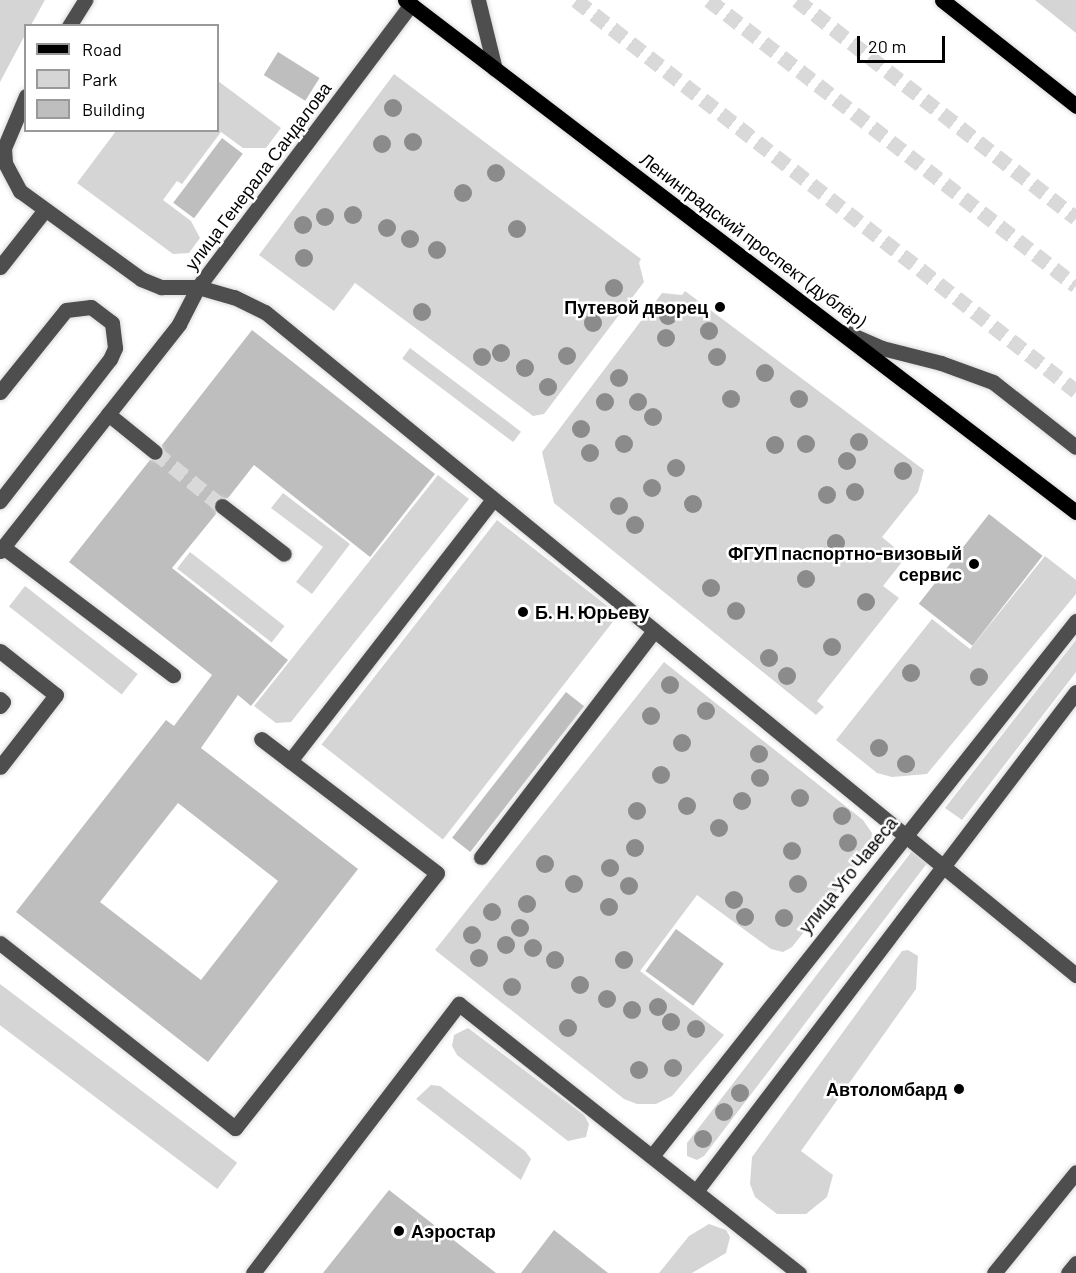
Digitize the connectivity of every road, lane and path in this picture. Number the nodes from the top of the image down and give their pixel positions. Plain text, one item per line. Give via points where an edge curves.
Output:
1 (85, 0) edge
2 (478, 0) edge
3 (942, 0) edge
4 (408, 1) edge
5 (70, 24) edge
6 (495, 69) junction
7 (24, 101) edge
8 (1076, 106) edge
9 (44, 211) junction
10 (0, 267) edge
11 (198, 287) junction
12 (834, 327) junction
13 (0, 392) edge
14 (108, 414) junction
15 (1076, 447) edge
16 (155, 452) tunnel mouth
17 (493, 499) junction
18 (0, 501) edge
19 (222, 506) tunnel mouth
20 (1076, 512) edge
21 (2, 549) edge
22 (284, 554) dead end
23 (1076, 621) edge
24 (654, 631) junction
25 (0, 651) edge
26 (173, 675) dead end
27 (1076, 692) edge
28 (0, 699) edge
29 (0, 706) edge
30 (261, 739) dead end
31 (290, 761) junction
32 (0, 767) edge
33 (906, 836) junction
34 (481, 857) dead end
35 (943, 866) junction
36 (0, 943) edge
37 (1076, 975) edge
38 (652, 1156) junction
39 (1076, 1172) edge
40 (697, 1190) junction
41 (1076, 1263) edge
42 (253, 1273) edge
43 (799, 1273) edge
44 (994, 1273) edge
45 (1068, 1273) edge

1 - 5 street
2 - 6 street
3 - 8 main road
4 - 6 main road, Ленинградский проспект (дублёр)
4 - 11 street, улица Генерала Сандалова
6 - 12 main road, Ленинградский проспект (дублёр)
7 - 9 street, улица Генерала Сандалова via 4,148 5,163 20,191
9 - 10 street
9 - 11 street, улица Генерала Сандалова via 141,279 161,287
11 - 14 street via 179,324
11 - 17 street via 234,297 265,312
12 - 15 street via 882,348 993,382
12 - 20 main road, Ленинградский проспект (дублёр)
13 - 18 street via 66,310 91,307 112,323 116,348 110,359
14 - 16 street
14 - 21 street
17 - 24 street
17 - 31 street
19 - 22 street
21 - 26 street
23 - 33 street, улица Уго Чавеса
24 - 33 street
24 - 34 street
25 - 32 street via 57,695
27 - 35 street
28 - 29 street
30 - 31 street
31 - 36 street via 436,873 235,1128
33 - 35 street
33 - 38 street, улица Уго Чавеса
35 - 37 street
35 - 40 street
38 - 40 street
38 - 42 street via 459,1004
39 - 44 street
40 - 43 street
41 - 45 street

